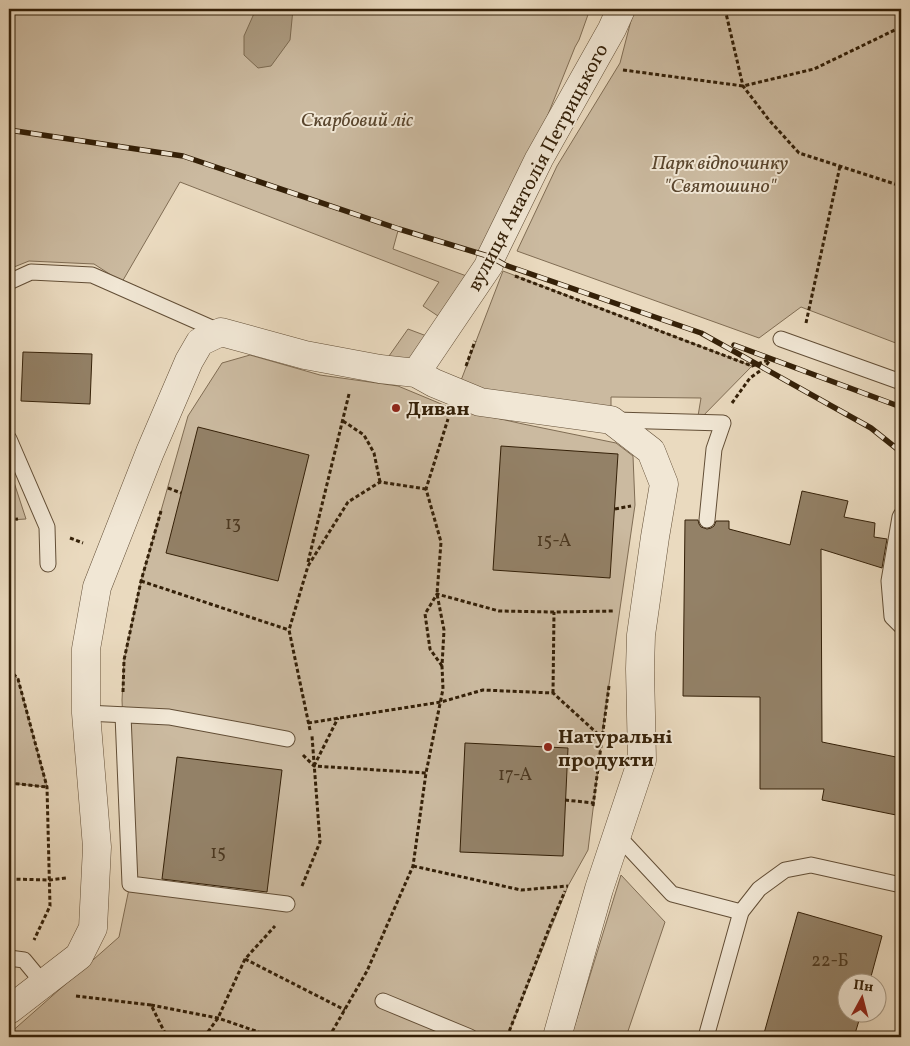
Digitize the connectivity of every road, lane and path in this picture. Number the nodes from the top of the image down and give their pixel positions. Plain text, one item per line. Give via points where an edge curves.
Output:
1 (621, 9) edge
2 (725, 9) edge
3 (901, 27) edge
4 (620, 70) dead end
5 (743, 86) junction
6 (840, 166) junction
7 (901, 186) edge
8 (489, 265) junction
9 (9, 282) edge
10 (221, 332) junction
11 (781, 339) joint
12 (801, 346) junction
13 (771, 359) junction
14 (416, 373) junction
15 (901, 382) edge
16 (351, 388) dead end
17 (456, 392) junction
18 (611, 420) junction
19 (343, 421) junction
20 (723, 423) junction
21 (9, 438) edge
22 (170, 479) dead end
23 (380, 482) dead end
24 (181, 492) dead end
25 (635, 505) dead end
26 (162, 507) dead end
27 (615, 509) dead end
28 (901, 514) edge
29 (708, 520) dead end
30 (48, 564) dead end
31 (308, 566) dead end
32 (141, 581) junction
33 (437, 594) junction
34 (620, 611) dead end
35 (554, 612) junction
36 (901, 626) edge
37 (289, 630) dead end
38 (442, 666) junction
39 (9, 669) edge
40 (609, 684) dead end
41 (553, 693) junction
42 (441, 702) junction
43 (86, 713) junction
44 (123, 715) junction
45 (338, 718) junction
46 (308, 722) dead end
47 (599, 735) dead end
48 (287, 739) dead end
49 (426, 773) junction
50 (9, 783) edge
51 (47, 787) junction
52 (565, 800) dead end
53 (594, 803) junction
54 (593, 813) dead end
55 (617, 835) junction
56 (413, 866) junction
57 (96, 876) junction
58 (10, 879) edge
59 (572, 879) dead end
60 (50, 880) junction
61 (901, 885) edge
62 (568, 886) junction
63 (287, 904) dead end
64 (741, 912) junction
65 (16, 959) edge
66 (245, 959) dead end
67 (43, 983) junction
68 (75, 995) dead end
69 (383, 1001) dead end
70 (151, 1005) junction
71 (9, 1010) edge
72 (345, 1010) junction
73 (166, 1037) edge
74 (273, 1037) edge
75 (329, 1037) edge
76 (470, 1037) edge
77 (506, 1037) edge
78 (557, 1037) edge
79 (706, 1037) edge

1 - 8 street, вулиця Анатолія Петрицького via 539,158
2 - 5 path
3 - 5 path via 814,69
4 - 5 path
5 - 6 path via 799,153
6 - 7 path
6 - 12 path
8 - 13 path via 752,366
8 - 14 street, вулиця Анатолія Петрицького
9 - 10 lane via 31,272 92,275
10 - 14 street via 305,355
10 - 43 street via 200,342 189,361 97,587 86,648
11 - 12 lane
11 - 13 path
12 - 15 lane
13 - 20 path via 750,378 730,406
14 - 17 street
16 - 19 path
17 - 18 street via 480,402
17 - 33 path via 426,489 441,542
18 - 20 lane
18 - 55 street via 651,451 664,484 641,635 642,760
19 - 23 path via 364,434 374,453
19 - 31 path
20 - 29 lane via 714,449
21 - 30 lane via 47,527
22 - 24 path via 168,488
25 - 27 path
26 - 32 path
28 - 36 lane via 889,581 892,617
32 - 37 path
32 - 44 path via 124,660
33 - 35 path via 499,610
33 - 38 path via 444,630
33 - 38 path via 425,614 430,649
34 - 35 path
35 - 41 path
38 - 42 path
39 - 51 path via 18,679
40 - 53 path
41 - 42 path via 483,690
41 - 47 path
42 - 45 path
42 - 49 path
43 - 44 lane
43 - 57 street via 97,847
44 - 48 lane via 169,717
44 - 63 lane via 130,884
45 - 46 path
45 - 49 path via 314,766
49 - 56 path
50 - 51 path
51 - 60 path
52 - 53 path
53 - 54 path
55 - 64 lane via 672,894
55 - 78 street
56 - 62 path via 521,890
56 - 72 path via 367,971
57 - 60 path
57 - 67 street via 93,928 79,956
58 - 60 path
59 - 62 path
60 - 65 path via 50,906
61 - 64 lane via 811,865 785,870 759,889
62 - 77 path
64 - 79 lane
65 - 67 lane
66 - 72 path
67 - 71 street
68 - 70 path
69 - 76 lane
70 - 73 path
70 - 74 path via 218,1018
72 - 75 path

